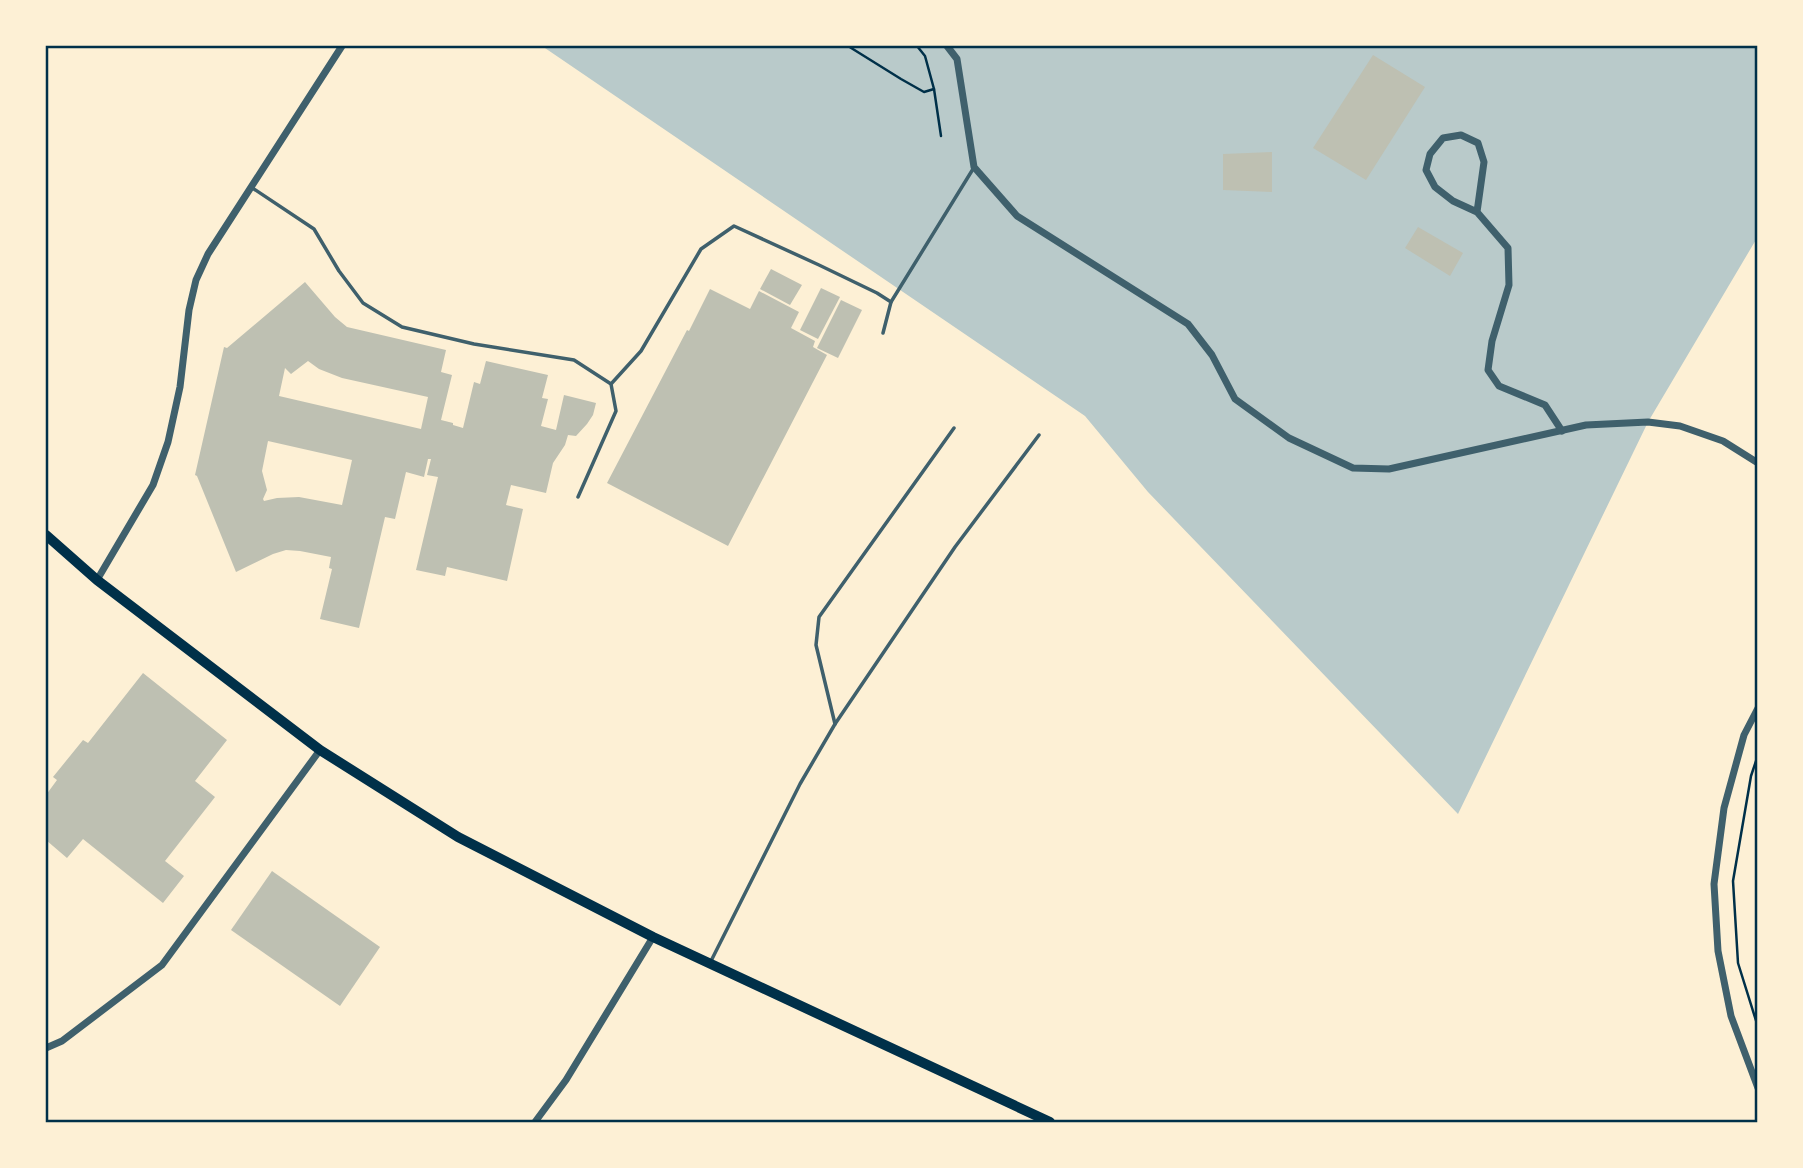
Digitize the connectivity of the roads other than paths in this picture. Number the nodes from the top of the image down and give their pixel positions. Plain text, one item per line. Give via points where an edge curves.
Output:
1 (342, 46) edge
2 (947, 46) edge
3 (974, 167) junction
4 (250, 187) junction
5 (1477, 212) junction
6 (891, 302) junction
7 (883, 333) dead end
8 (611, 384) junction
9 (954, 428) dead end
10 (1562, 431) junction
11 (1039, 435) dead end
12 (1758, 463) edge
13 (578, 497) dead end
14 (46, 535) edge
15 (97, 580) junction
16 (1758, 708) edge
17 (835, 724) junction
18 (320, 750) junction
19 (653, 937) junction
20 (710, 963) junction
21 (46, 1048) edge
22 (1758, 1087) edge
23 (535, 1122) edge
24 (1050, 1122) edge

1 - 4 street
2 - 3 street via 957,60
3 - 6 lane
3 - 10 street via 1017,216 1188,324 1212,355 1235,400 1290,438 1353,468 1389,469
4 - 8 lane via 314,229 363,303 402,327 574,360
4 - 15 street via 196,281 180,387 153,485
5 - 5 street via 1484,162 1478,143 1461,135 1443,138 1430,154 1426,170 1435,187
5 - 10 street via 1508,247 1509,285 1488,370 1499,386 1545,405
6 - 7 lane
6 - 8 lane via 734,226 701,249 641,351
8 - 13 lane via 616,411
9 - 17 lane via 819,617 816,645
10 - 12 street via 1648,422 1680,426 1723,441
11 - 17 lane via 955,547
14 - 15 main road
15 - 18 main road
16 - 22 street via 1744,735 1724,808 1714,884 1718,951 1731,1016
17 - 20 lane
18 - 19 main road via 458,837
18 - 21 street via 162,965
19 - 20 main road
19 - 23 street via 566,1080
20 - 24 main road

